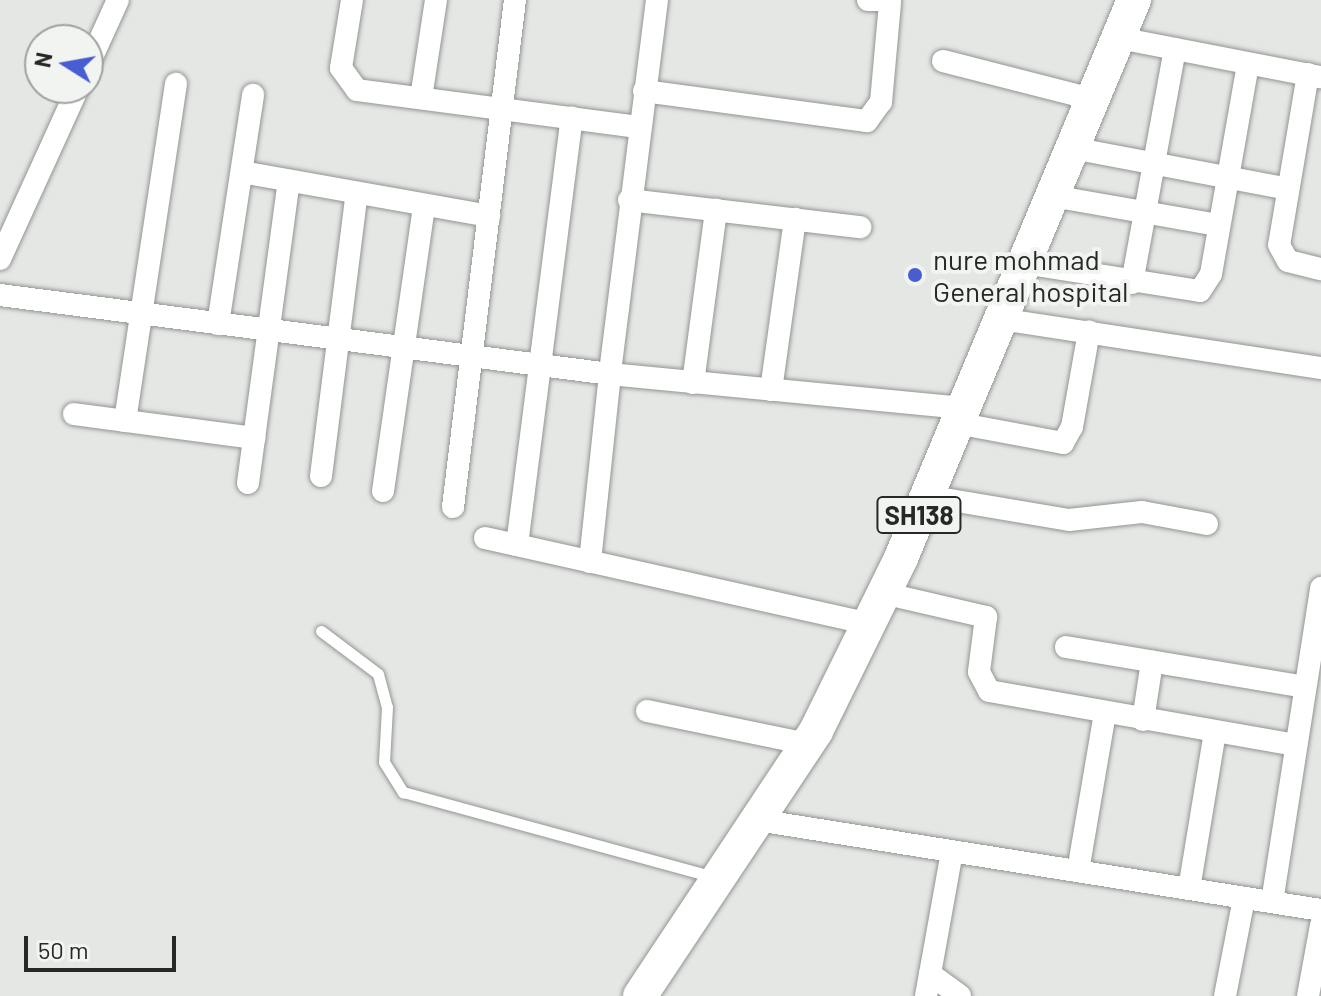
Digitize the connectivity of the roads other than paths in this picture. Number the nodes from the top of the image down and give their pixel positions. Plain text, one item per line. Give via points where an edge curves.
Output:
1 (118, 0) edge
2 (352, 0) edge
3 (436, 0) edge
4 (515, 0) edge
5 (657, 0) edge
6 (1134, 0) edge
7 (882, 1) edge
8 (104, 31) edge
9 (1119, 38) junction
10 (1175, 49) junction
11 (943, 61) dead end
12 (1248, 65) junction
13 (1315, 76) edge
14 (176, 84) dead end
15 (644, 91) junction
16 (253, 95) dead end
17 (421, 98) junction
18 (1092, 99) junction
19 (71, 104) edge
20 (502, 109) junction
21 (572, 118) junction
22 (639, 127) junction
23 (1072, 148) junction
24 (1154, 163) junction
25 (242, 172) junction
26 (1226, 177) junction
27 (289, 181) junction
28 (1288, 189) junction
29 (357, 193) junction
30 (1052, 196) junction
31 (629, 200) junction
32 (424, 205) junction
33 (716, 210) junction
34 (1145, 212) junction
35 (489, 216) junction
36 (795, 219) junction
37 (1218, 225) junction
38 (860, 227) dead end
39 (0, 259) edge
40 (1023, 263) junction
41 (1321, 269) edge
42 (1132, 283) junction
43 (0, 295) edge
44 (141, 314) junction
45 (1000, 319) junction
46 (218, 324) junction
47 (269, 330) junction
48 (1089, 332) junction
49 (339, 339) junction
50 (404, 346) junction
51 (472, 355) junction
52 (540, 365) junction
53 (1321, 368) edge
54 (610, 374) junction
55 (693, 383) junction
56 (771, 390) junction
57 (74, 414) dead end
58 (959, 415) junction
59 (125, 421) junction
60 (254, 438) junction
61 (321, 476) dead end
62 (248, 483) dead end
63 (383, 491) dead end
64 (927, 496) junction
65 (453, 507) dead end
66 (1207, 524) dead end
67 (485, 538) dead end
68 (517, 545) junction
69 (590, 562) junction
70 (1321, 588) edge
71 (883, 593) junction
72 (866, 623) junction
73 (321, 631) dead end
74 (1066, 647) dead end
75 (1316, 658) edge
76 (1152, 662) junction
77 (1305, 687) junction
78 (647, 711) dead end
79 (1105, 713) junction
80 (1143, 720) junction
81 (1215, 732) junction
82 (808, 744) junction
83 (1296, 745) junction
84 (757, 820) junction
85 (952, 851) junction
86 (1078, 871) junction
87 (718, 878) junction
88 (1189, 889) junction
89 (1244, 898) junction
90 (1272, 902) junction
91 (1321, 910) edge
92 (1321, 925) edge
93 (928, 985) edge
94 (640, 996) edge
95 (960, 996) edge
96 (1225, 996) edge
97 (1308, 996) edge

1 - 8 street
2 - 17 street via 343,79 357,90
3 - 17 street
4 - 20 street
5 - 15 street
6 - 9 main road, SH138
7 - 15 street via 881,102 867,121
9 - 10 street
9 - 18 main road, SH138
10 - 12 street
10 - 24 street
11 - 18 street
12 - 13 street
12 - 26 street
13 - 28 street
14 - 44 street
15 - 22 street
16 - 25 street
17 - 20 street
18 - 23 main road, SH138
19 - 39 street
20 - 21 street
20 - 35 street
21 - 22 street
21 - 52 street
22 - 31 street
23 - 24 street
23 - 30 main road, SH138
24 - 26 street
24 - 34 street
25 - 27 street
25 - 46 street
26 - 28 street
26 - 37 street
27 - 29 street
27 - 47 street
28 - 41 street via 1280,253 1288,261
29 - 32 street
29 - 49 street
30 - 34 street
30 - 40 main road, SH138
31 - 33 street
31 - 54 street
32 - 35 street
32 - 50 street
33 - 36 street
33 - 55 street
34 - 37 street
34 - 42 street
35 - 51 street
36 - 38 street
36 - 56 street
37 - 42 street via 1211,274 1200,291
40 - 42 street
40 - 45 main road, SH138
43 - 44 street
44 - 46 street
44 - 59 street
45 - 48 street
45 - 58 main road, SH138
46 - 47 street
47 - 49 street
47 - 60 street
48 - 53 street
48 - 58 street via 1072,427 1063,443
49 - 50 street
49 - 61 street
50 - 51 street
50 - 63 street
51 - 52 street
51 - 65 street
52 - 54 street
52 - 68 street
54 - 55 street
54 - 69 street
55 - 56 street
56 - 58 street
57 - 59 street
58 - 64 main road, SH138
59 - 60 street
60 - 62 street
64 - 66 street via 1069,520 1142,512
64 - 71 main road, SH138
67 - 68 street
68 - 69 street
69 - 72 street
70 - 75 street
71 - 72 main road, SH138
71 - 79 street via 986,617 979,672 989,691
72 - 82 main road, SH138
73 - 87 lane via 378,674 387,707 384,762 403,792
74 - 76 street
75 - 77 street
76 - 77 street
76 - 80 street
77 - 83 street
78 - 82 street
79 - 80 street
79 - 86 street
80 - 81 street
81 - 83 street
81 - 88 street
82 - 84 main road, SH138
83 - 90 street
84 - 85 street
84 - 87 main road, SH138
85 - 86 street
85 - 93 street
86 - 88 street
87 - 94 main road, SH138
88 - 89 street
89 - 90 street
89 - 96 street
90 - 91 street
92 - 97 street
93 - 95 street

